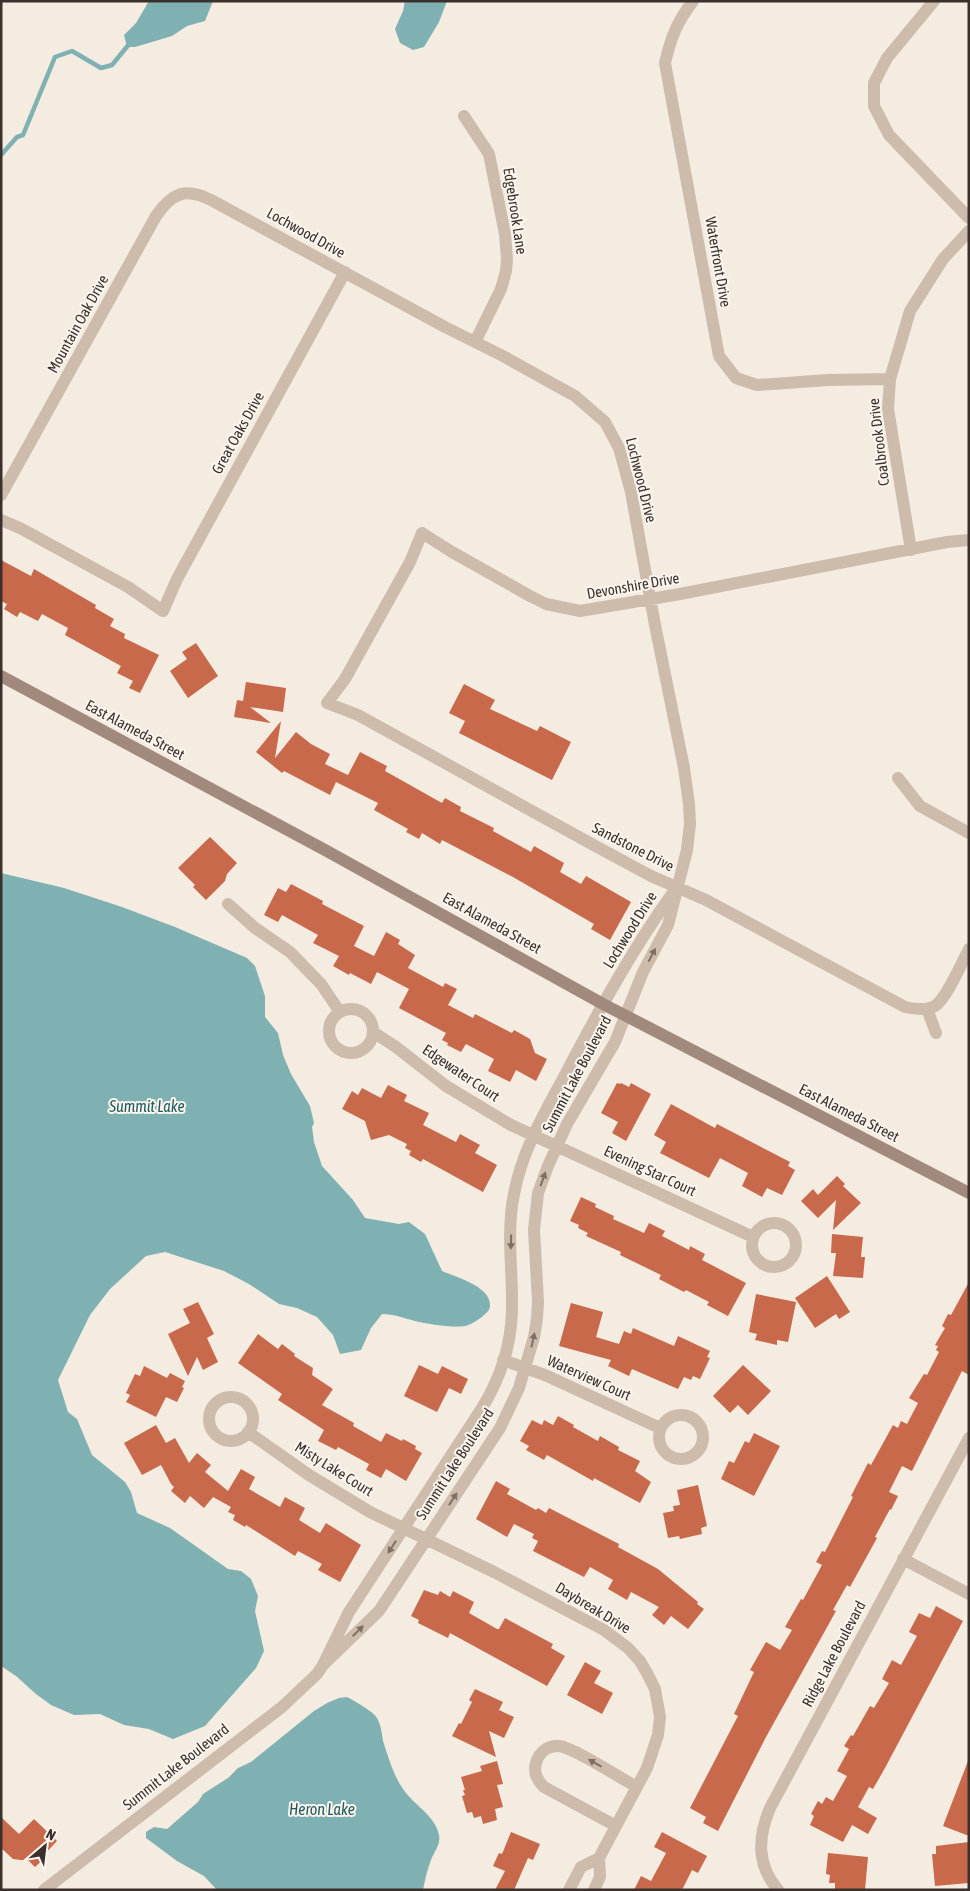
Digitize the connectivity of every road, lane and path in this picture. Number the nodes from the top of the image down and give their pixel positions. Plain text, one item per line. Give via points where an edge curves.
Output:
1 (693, 1) edge
2 (934, 1) edge
3 (464, 116) dead end
4 (200, 194) joint
5 (969, 218) edge
6 (969, 231) edge
7 (345, 272) junction
8 (475, 342) junction
9 (890, 379) junction
10 (1, 495) edge
11 (1, 520) edge
12 (969, 540) edge
13 (911, 550) junction
14 (650, 600) junction
15 (1, 676) edge
16 (327, 703) joint
17 (898, 778) dead end
18 (969, 833) edge
19 (676, 888) junction
20 (228, 904) dead end
21 (969, 948) edge
22 (613, 990) joint
23 (632, 1000) joint
24 (603, 1004) junction
25 (927, 1009) junction
26 (340, 1012) junction
27 (626, 1016) junction
28 (373, 1032) junction
29 (936, 1034) dead end
30 (533, 1136) junction
31 (556, 1147) junction
32 (969, 1193) edge
33 (753, 1237) dead end
34 (503, 1360) junction
35 (526, 1368) junction
36 (660, 1428) dead end
37 (248, 1432) dead end
38 (969, 1438) edge
39 (404, 1528) junction
40 (426, 1539) junction
41 (903, 1559) junction
42 (969, 1594) edge
43 (323, 1665) junction
44 (637, 1787) junction
45 (616, 1826) junction
46 (599, 1858) junction
47 (44, 1890) edge
48 (569, 1890) edge
49 (594, 1890) edge
50 (778, 1890) edge

1 - 9 street, Waterfront Drive via 670,39 665,63 719,356 736,378 757,385
2 - 5 street via 887,58 874,82 874,106 889,135
3 - 8 street, Edgebrook Lane via 489,154 506,234 506,271 501,289
4 - 7 street, Lochwood Drive
4 - 10 street, Mountain Oak Drive via 176,195 156,216
6 - 9 street, Coalbrook Drive via 944,259 910,311
7 - 8 street, Lochwood Drive
7 - 11 street, Great Oaks Drive via 163,611 128,587
8 - 14 street, Lochwood Drive via 575,396 605,422 619,448 631,492
9 - 13 street, Coalbrook Drive via 888,408
12 - 13 street, Devonshire Drive
13 - 14 street, Devonshire Drive
14 - 16 street, Devonshire Drive via 580,611 546,604 422,533 410,562 345,679
14 - 19 street, Lochwood Drive via 689,804 687,850
15 - 24 street, East Alameda Street
16 - 19 street, Sandstone Drive via 358,715
17 - 18 street via 920,806
19 - 22 street, Lochwood Drive
23 -> 19 street, Lochwood Drive via 668,924
19 - 25 street, Sandstone Drive via 706,900 905,1007
20 - 26 street via 290,952 321,984
21 - 25 street via 941,1000
22 - 24 street, Summit Lake Boulevard
23 - 27 street, Summit Lake Boulevard
24 - 27 street, East Alameda Street
24 - 30 street, Summit Lake Boulevard
25 - 29 street
26 - 28 street, Edgewater Court via 349,1009 363,1012 370,1020
26 - 28 street via 334,1016 329,1034 336,1047 344,1052 360,1051 369,1043
27 - 31 street, Summit Lake Boulevard via 615,1042
27 - 32 street, East Alameda Street
28 - 30 street, Edgewater Court via 446,1086
30 - 31 street, Evening Star Court
30 -> 34 street, Summit Lake Boulevard via 514,1194 512,1312
31 - 33 street, Evening Star Court
35 -> 31 street, Summit Lake Boulevard via 538,1301 534,1230 538,1193
34 - 35 street, Waterview Court
34 - 39 street, Summit Lake Boulevard via 488,1399
35 - 36 street, Waterview Court
40 -> 35 street, Summit Lake Boulevard via 500,1428
37 - 39 street, Misty Lake Court via 335,1492
38 - 41 street, Ridge Lake Boulevard
39 - 40 street, Daybreak Drive
39 -> 43 street, Summit Lake Boulevard via 350,1612
43 -> 40 street, Summit Lake Boulevard via 379,1611
40 - 44 street, Daybreak Drive via 597,1626 616,1638 640,1661 655,1689 660,1717 653,1752
41 - 42 street
41 - 50 street, Ridge Lake Boulevard via 764,1823 761,1855 765,1871
43 - 47 street, Summit Lake Boulevard via 282,1707
44 - 45 street, Daybreak Drive
44 -> 45 street via 568,1748 551,1746 538,1758 535,1774 544,1787
45 - 46 street, Daybreak Drive
46 - 48 street, Daybreak Drive via 581,1867
46 - 49 street, Daybreak Drive via 600,1877

